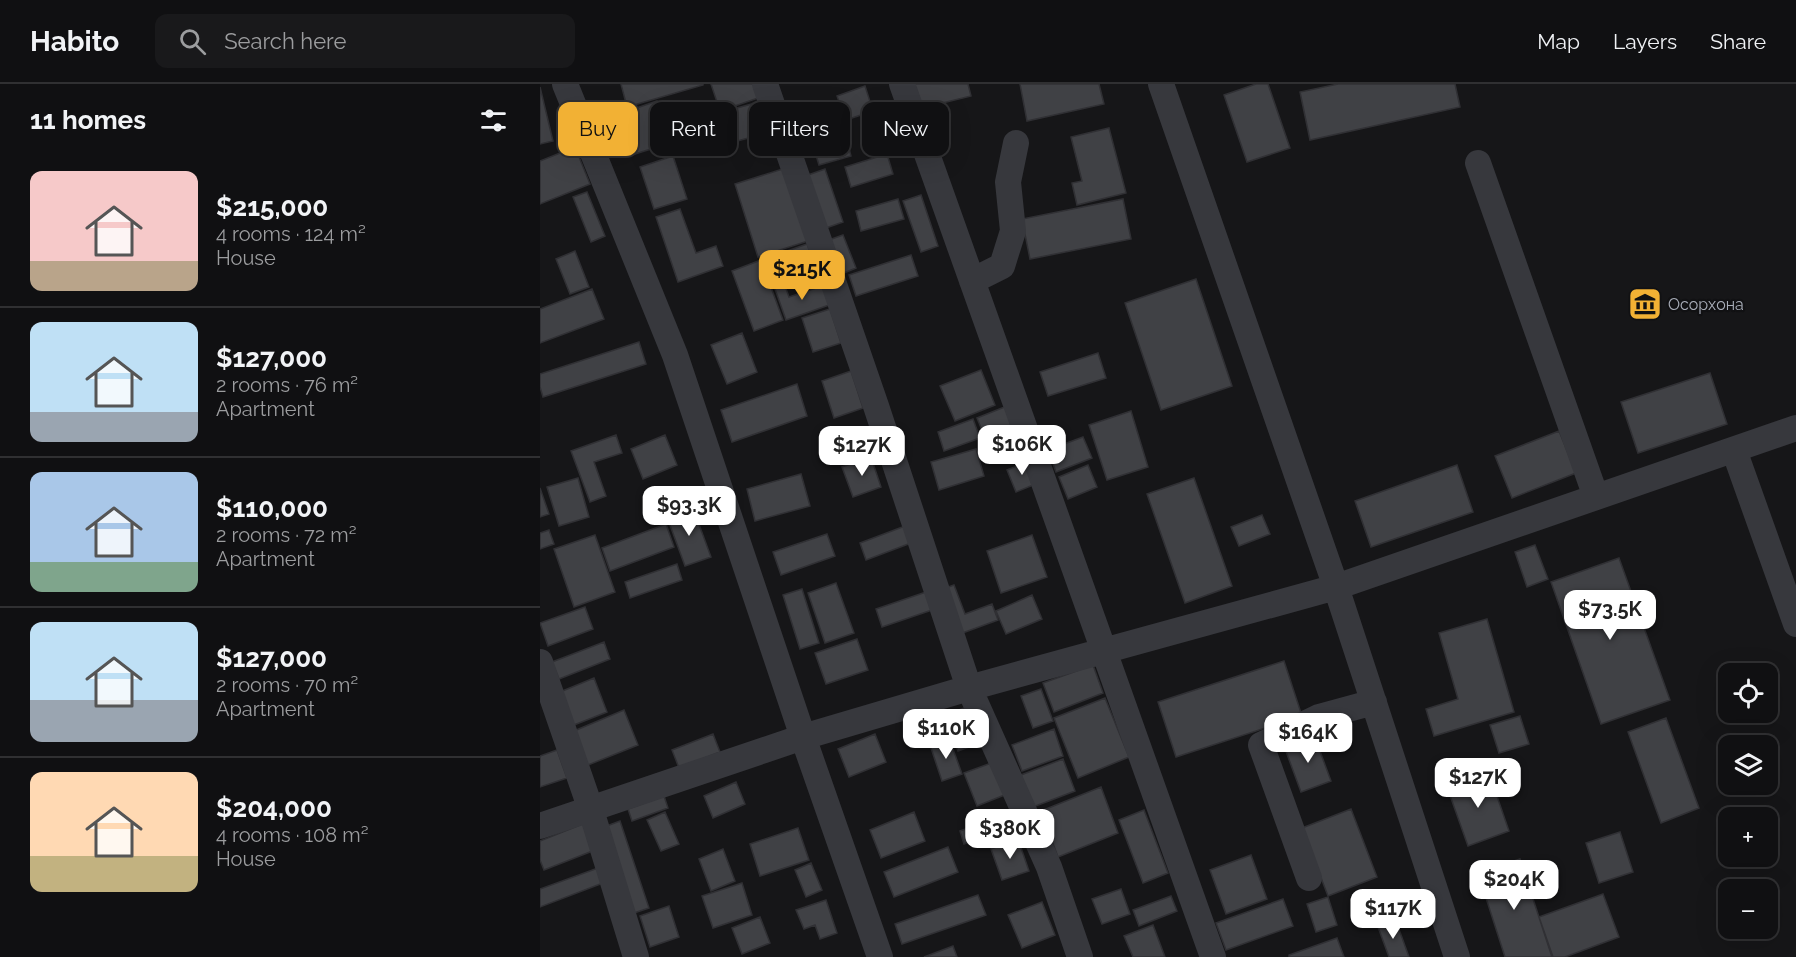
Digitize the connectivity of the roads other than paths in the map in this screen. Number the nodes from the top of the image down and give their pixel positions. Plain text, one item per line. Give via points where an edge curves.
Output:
1 (565, 84) edge
2 (765, 84) edge
3 (902, 84) edge
4 (1161, 84) edge
5 (1016, 143) dead end
6 (1478, 164) dead end
7 (972, 282) junction
8 (1796, 428) edge
9 (1734, 450) junction
10 (1596, 497) junction
11 (1336, 587) junction
12 (1796, 624) edge
13 (1103, 652) junction
14 (540, 663) edge
15 (969, 688) junction
16 (1374, 702) junction
17 (803, 737) junction
18 (590, 807) junction
19 (540, 826) edge
20 (1309, 878) dead end
21 (636, 957) edge
22 (880, 957) edge
23 (1080, 957) edge
24 (1213, 957) edge
25 (1457, 957) edge

1 - 17 street via 675,355
2 - 15 street
3 - 7 street
4 - 11 street
5 - 7 street via 1008,182 1013,231 1002,266
6 - 10 street
7 - 13 street
8 - 9 street
9 - 10 street
9 - 12 street
10 - 11 street
11 - 13 street
11 - 16 street
13 - 15 street
13 - 24 street
14 - 18 street
15 - 17 street
15 - 23 street via 1048,867
16 - 20 street via 1319,717 1261,745
16 - 25 street
17 - 18 street
17 - 22 street
18 - 19 street
18 - 21 street

